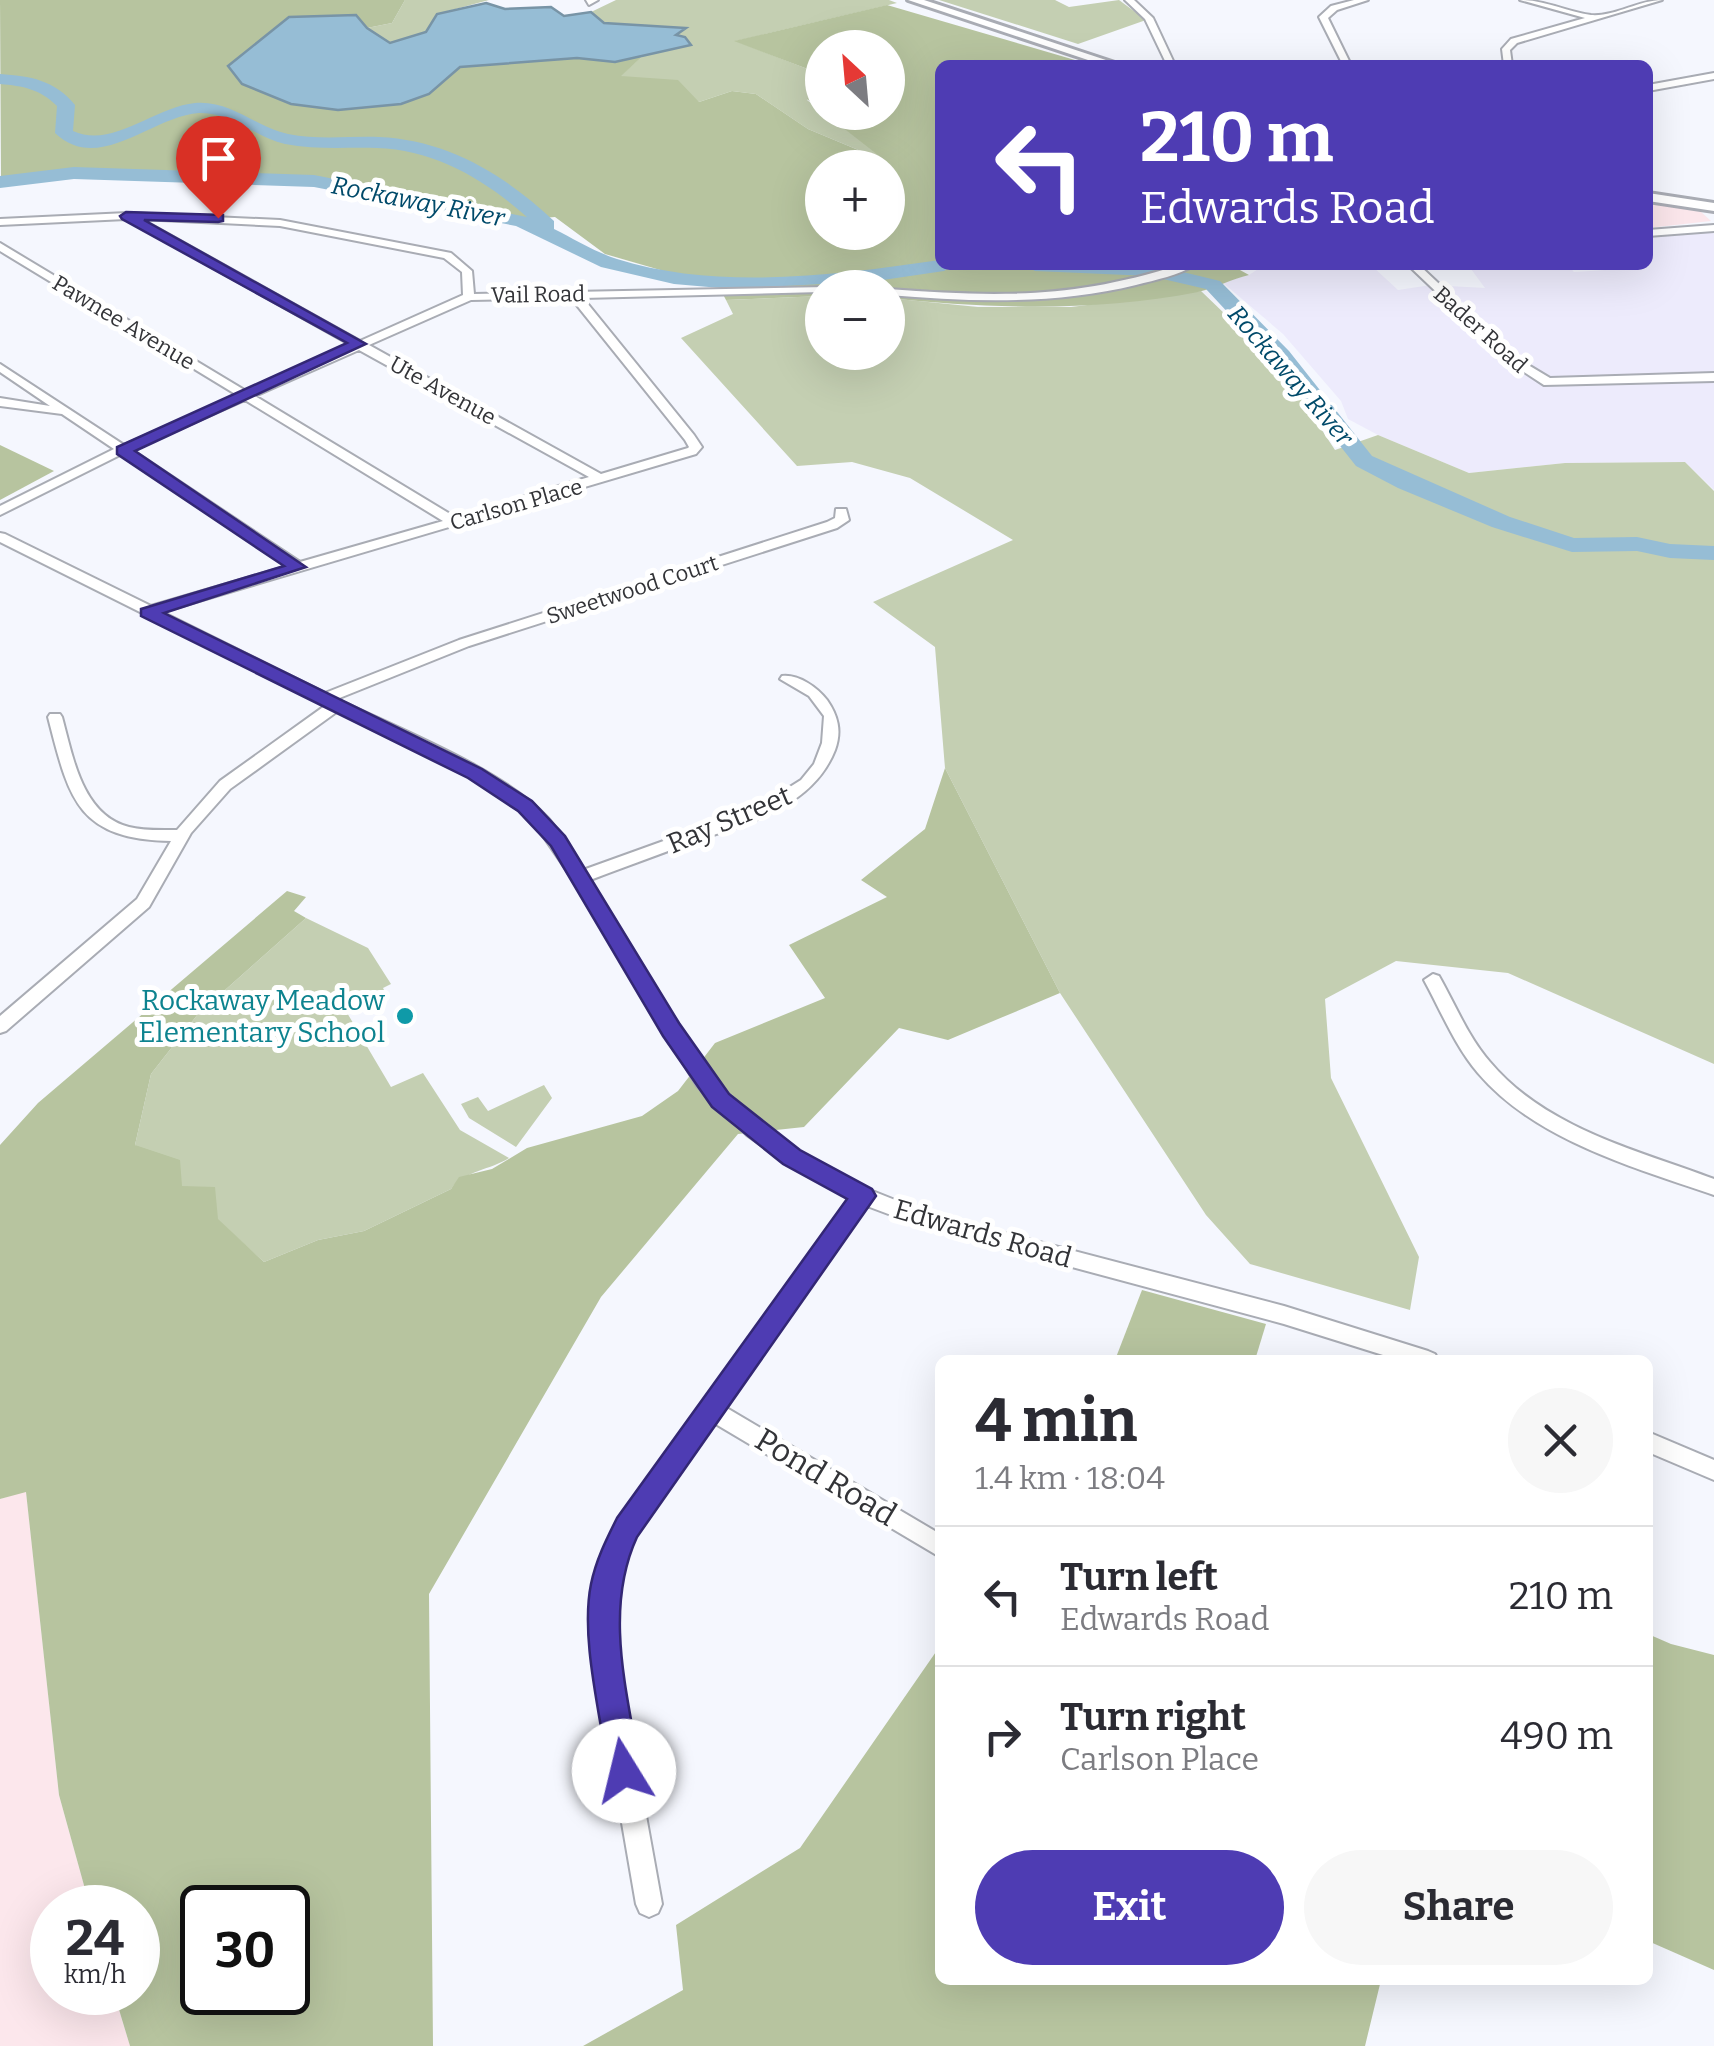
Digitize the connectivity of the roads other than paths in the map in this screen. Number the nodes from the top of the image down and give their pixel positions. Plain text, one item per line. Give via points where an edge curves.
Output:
1 (913, 0) edge
2 (1130, 0) edge
3 (1364, 0) edge
4 (1524, 0) edge
5 (1658, 0) edge
6 (1594, 18) junction
7 (1099, 60) edge
8 (1168, 60) edge
9 (1345, 60) edge
10 (1507, 60) edge
11 (1714, 76) edge
12 (1653, 87) edge
13 (1653, 198) edge
14 (1714, 207) edge
15 (126, 216) junction
16 (0, 222) edge
17 (1714, 228) edge
18 (1653, 233) edge
19 (0, 246) edge
20 (1176, 270) edge
21 (1418, 270) edge
22 (805, 289) edge
23 (905, 293) edge
24 (574, 294) junction
25 (469, 297) junction
26 (358, 344) junction
27 (0, 367) edge
28 (1714, 377) edge
29 (246, 395) junction
30 (0, 402) edge
31 (66, 411) junction
32 (123, 450) junction
33 (601, 480) junction
34 (0, 511) edge
35 (840, 512) dead end
36 (454, 522) junction
37 (0, 537) edge
38 (298, 567) junction
39 (148, 612) junction
40 (787, 680) dead end
41 (330, 702) junction
42 (55, 717) dead end
43 (182, 836) junction
44 (580, 877) junction
45 (1433, 980) dead end
46 (0, 1026) edge
47 (1714, 1187) edge
48 (863, 1196) junction
49 (1412, 1355) edge
50 (712, 1410) junction
51 (1653, 1444) edge
52 (1714, 1470) edge
53 (935, 1543) edge
54 (649, 1904) dead end

1 - 7 main road
2 - 8 street via 1149,18
3 - 9 street via 1323,17
4 - 6 street
5 - 6 street
6 - 10 street via 1510,43
11 - 12 street
13 - 14 main road
15 - 16 street
15 - 25 street via 280,223 441,253 467,271
15 - 26 street, Ute Avenue
17 - 18 street
19 - 29 street, Pawnee Avenue
20 - 23 street via 1058,299
21 - 28 street, Bader Road via 1526,369 1556,383
22 - 24 street, Vail Road
24 - 25 street, Vail Road
24 - 33 street, Carlson Place via 696,447
25 - 26 street, Vail Road
26 - 29 street, Vail Road
26 - 33 street, Ute Avenue
27 - 31 street
29 - 32 street, Vail Road
29 - 36 street, Pawnee Avenue
30 - 31 street
31 - 32 street
32 - 34 street, Vail Road
32 - 38 street
33 - 36 street, Carlson Place
35 - 41 street, Sweetwood Court via 842,520 832,525 414,662
36 - 38 street, Carlson Place
37 - 39 street, Edwards Road
38 - 39 street, Carlson Place
39 - 41 street, Edwards Road
40 - 44 street, Ray Street via 814,692 830,716 827,756 809,781 781,803
41 - 43 street, Sweetwood Court via 225,784
41 - 44 street, Edwards Road via 504,791 543,823
42 - 43 street via 87,808 97,819 129,833
43 - 46 street, Sweetwood Court via 143,903
44 - 48 street, Edwards Road via 720,1100 792,1157
45 - 47 street via 1484,1068 1520,1102 1578,1133
48 - 49 street, Edwards Road via 971,1233
48 - 50 street
50 - 53 street, Pond Road
50 - 54 street via 627,1528 605,1588 606,1661
51 - 52 street

